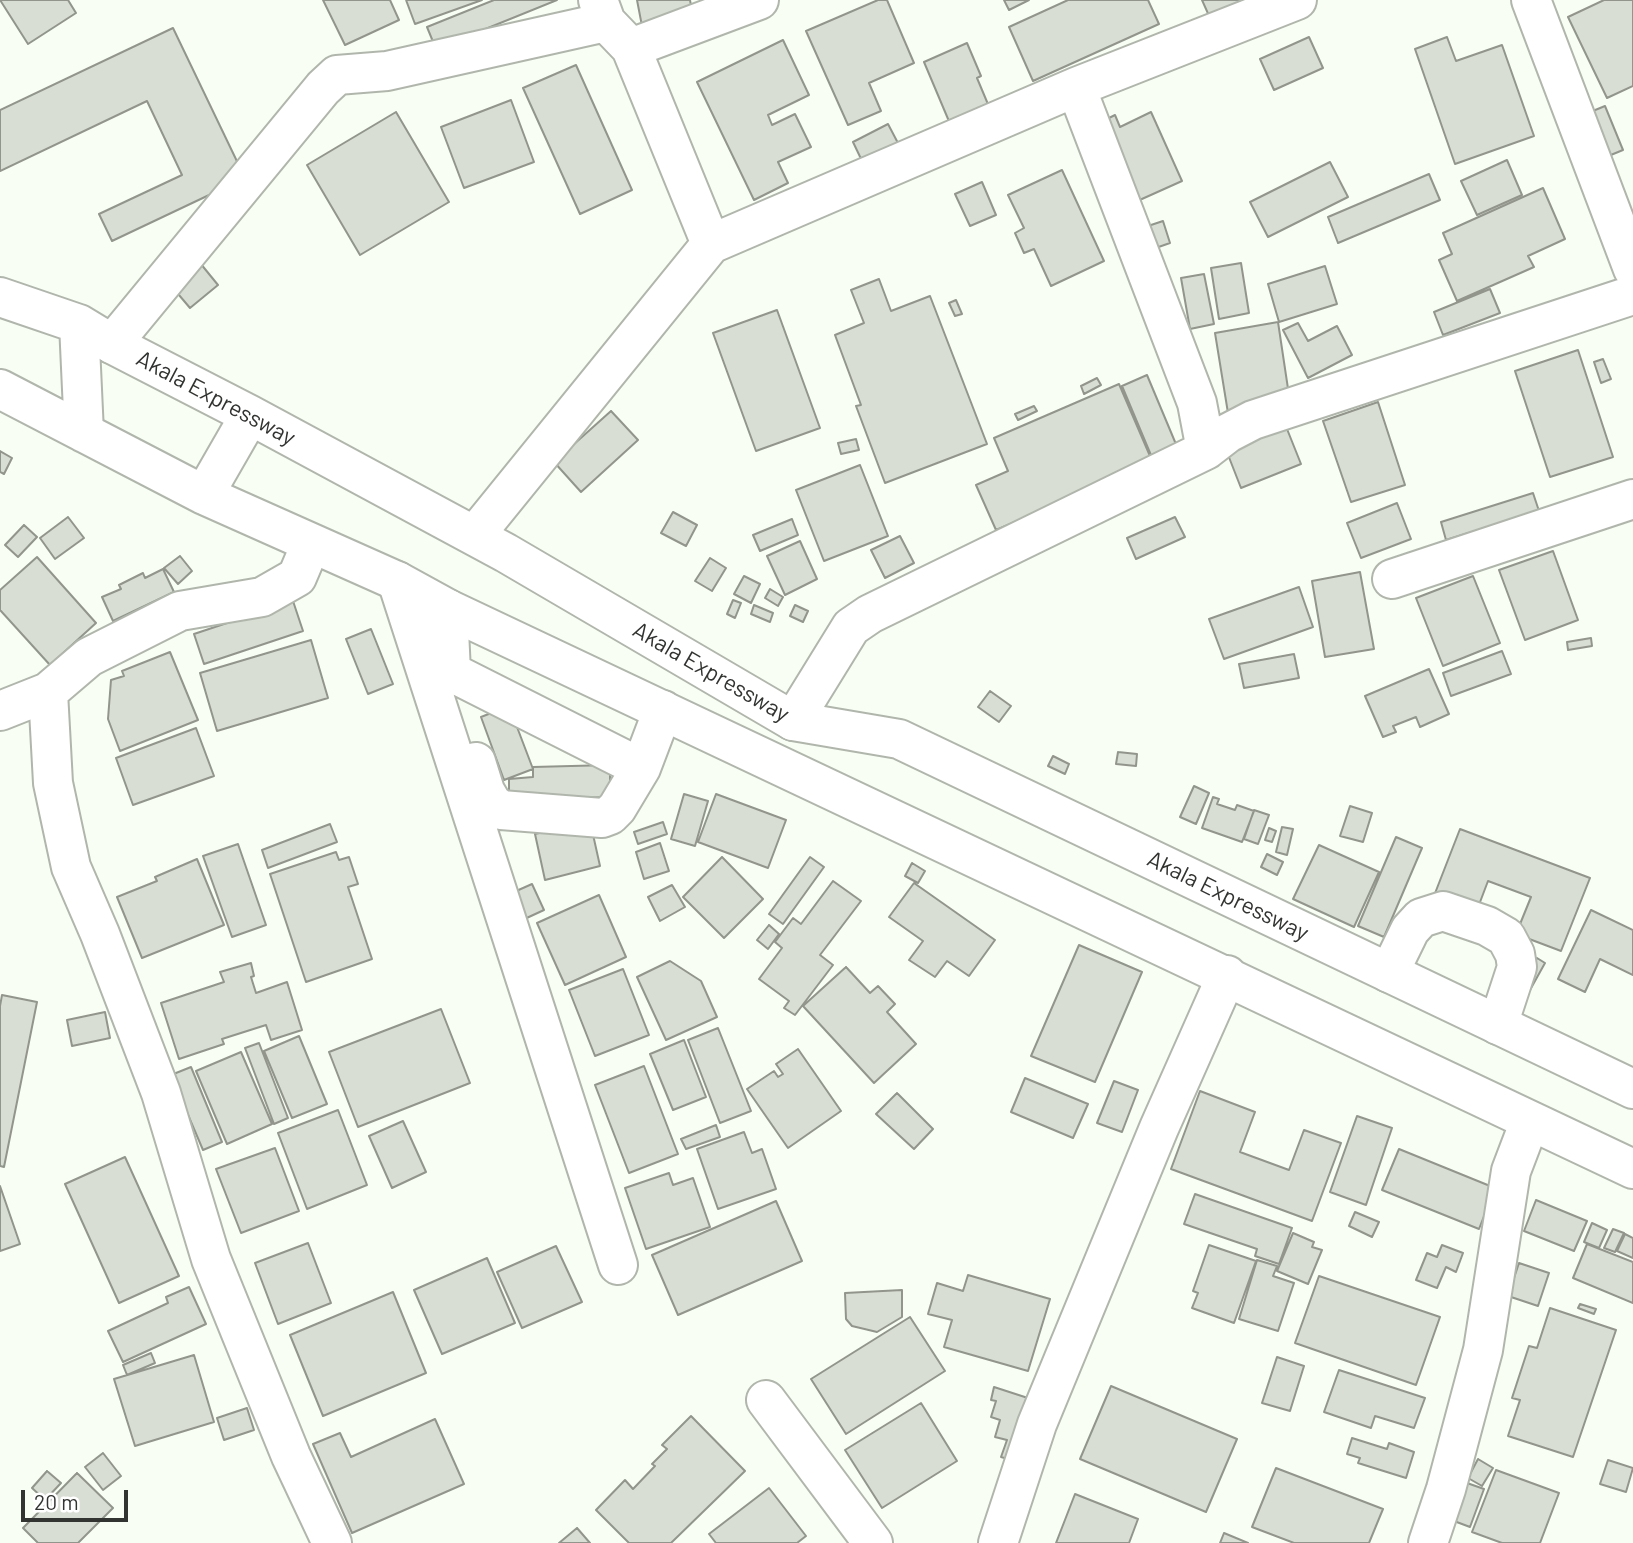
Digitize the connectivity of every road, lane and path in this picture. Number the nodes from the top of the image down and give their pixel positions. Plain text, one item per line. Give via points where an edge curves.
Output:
1 (759, 0) edge
2 (1297, 0) edge
3 (1531, 0) edge
4 (612, 24) edge
5 (1076, 87) junction
6 (1623, 211) edge
7 (711, 244) junction
8 (1633, 269) edge
9 (1633, 295) edge
10 (0, 297) edge
11 (79, 324) junction
12 (112, 344) junction
13 (0, 389) edge
14 (250, 415) junction
15 (84, 433) junction
16 (1206, 450) junction
17 (204, 495) junction
18 (1633, 499) edge
19 (475, 536) junction
20 (311, 544) junction
21 (1392, 579) dead end
22 (397, 582) junction
23 (448, 609) junction
24 (451, 672) junction
25 (48, 692) junction
26 (663, 710) junction
27 (0, 711) edge
28 (793, 721) junction
29 (641, 768) junction
30 (1388, 973) junction
31 (1227, 975) junction
32 (1498, 1025) junction
33 (1633, 1089) edge
34 (1530, 1121) junction
35 (1633, 1169) edge
36 (618, 1265) dead end
37 (766, 1400) dead end
38 (332, 1543) edge
39 (873, 1543) edge
40 (998, 1543) edge
41 (1429, 1543) edge

1 - 4 street
2 - 5 street
3 - 6 street
4 - 7 street
4 - 12 street via 387,71 337,75
5 - 7 street
5 - 16 street via 1197,403
6 - 8 street
7 - 19 street
9 - 16 street via 1253,420
10 - 11 street, Akala Expressway
11 - 12 street, Akala Expressway
11 - 15 street
12 - 14 street, Akala Expressway
13 - 15 street, Akala Expressway
14 - 17 street
14 - 19 street, Akala Expressway
15 - 17 street, Akala Expressway
16 - 28 street via 870,614 851,627
17 - 20 street, Akala Expressway
18 - 21 street
19 - 28 street, Akala Expressway
20 - 22 street, Akala Expressway
20 - 25 street via 296,578 262,597 180,611 89,657
22 - 23 street, Akala Expressway
22 - 36 street
23 - 24 street
23 - 26 street, Akala Expressway
24 - 29 street
24 - 29 street via 485,791 501,810 610,816
25 - 27 street
25 - 38 street via 53,783 71,867 161,1093 211,1259
26 - 29 street
26 - 31 street, Akala Expressway
28 - 30 street, Akala Expressway via 899,739
30 - 32 street, Akala Expressway
30 - 32 street via 1421,918 1444,911 1487,926 1506,937 1517,967
31 - 34 street, Akala Expressway
31 - 40 street via 1041,1413
32 - 33 street, Akala Expressway
34 - 35 street, Akala Expressway
34 - 41 street via 1511,1171 1483,1350
37 - 39 street

